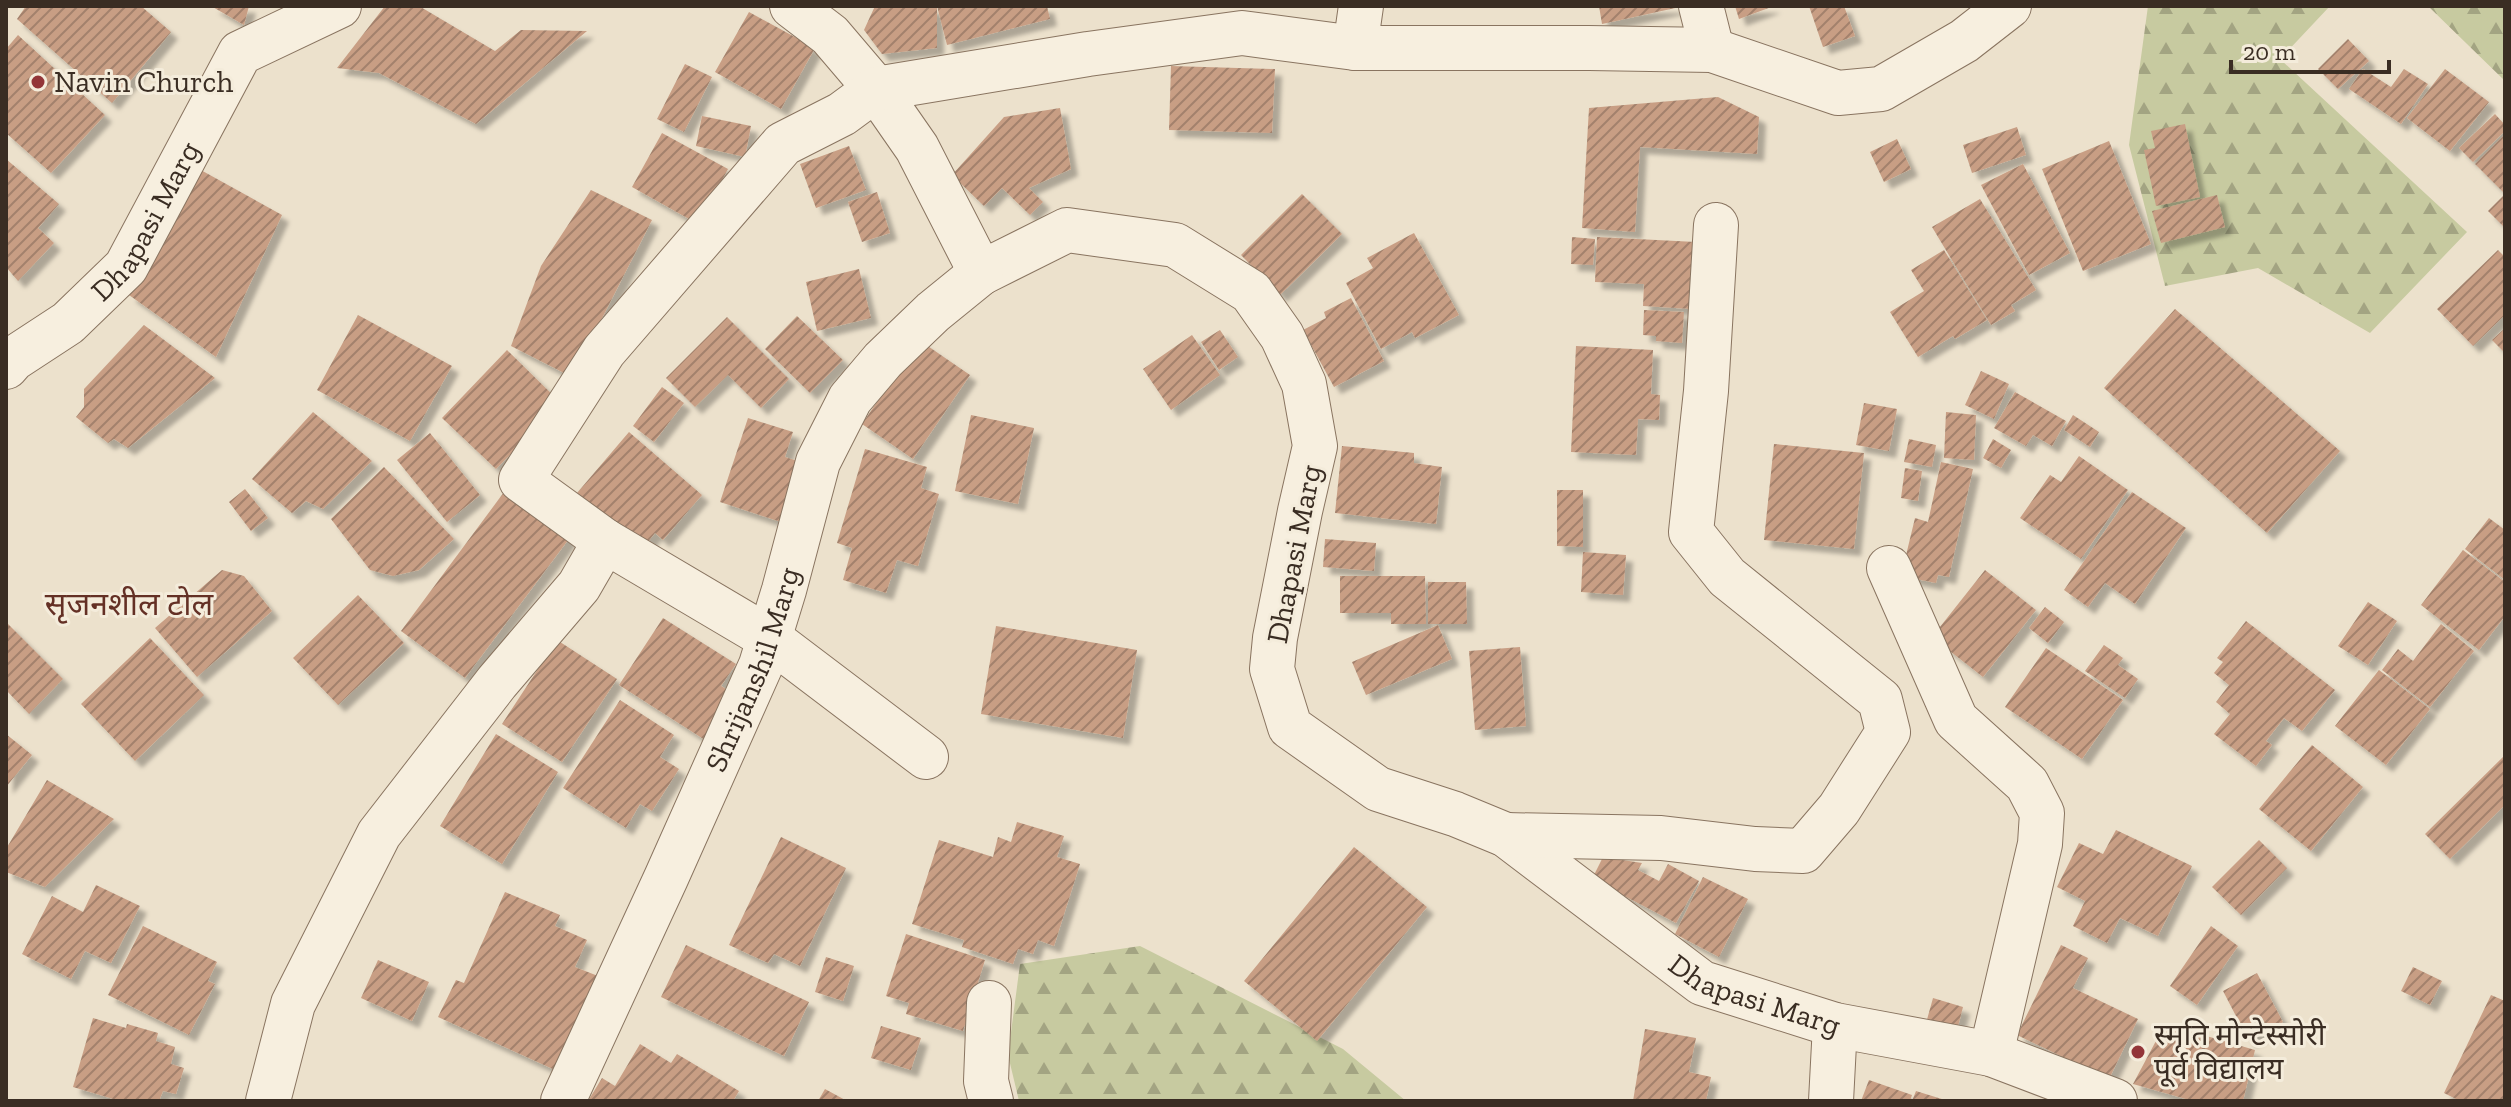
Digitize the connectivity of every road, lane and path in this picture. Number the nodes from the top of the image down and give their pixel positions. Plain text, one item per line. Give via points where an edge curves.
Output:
1 (339, 6) edge
2 (792, 6) edge
3 (1361, 6) edge
4 (1701, 6) edge
5 (2009, 6) edge
6 (1355, 48) junction
7 (1712, 50) junction
8 (876, 89) junction
9 (1716, 225) dead end
10 (981, 273) junction
11 (8, 359) edge
12 (605, 541) junction
13 (1889, 568) dead end
14 (769, 638) junction
15 (926, 757) dead end
16 (1506, 835) junction
17 (989, 1003) dead end
18 (1835, 1025) junction
19 (1991, 1054) junction
20 (268, 1101) edge
21 (563, 1101) edge
22 (991, 1101) edge
23 (1831, 1101) edge
24 (2115, 1101) edge

1 - 11 street, Dhapasi Marg via 240,53 126,267 68,323
2 - 8 street via 830,35
3 - 6 street
4 - 7 street
5 - 7 street via 1964,41 1881,89 1838,93
6 - 7 street
6 - 8 street via 1242,33
8 - 10 street via 917,148
8 - 12 street via 842,114 783,144 604,351 521,480
9 - 16 street via 1691,532 1727,577 1880,700 1888,732 1839,809 1803,851 1661,838
10 - 14 street, Shrijanshil Marg via 883,360 850,399 818,462
10 - 16 street, Dhapasi Marg via 1067,230 1175,245 1251,292 1282,336 1304,384 1315,446 1272,669 1290,727 1378,789
12 - 14 street
12 - 20 street via 579,586 379,834 293,1004
13 - 19 street via 1956,720 2027,784 2042,813 2040,844
14 - 15 street
14 - 21 street, Shrijanshil Marg via 727,743
16 - 18 street, Dhapasi Marg via 1702,983
17 - 22 street via 986,1081
18 - 19 street, Dhapasi Marg
18 - 23 street
19 - 24 street, Dhapasi Marg

